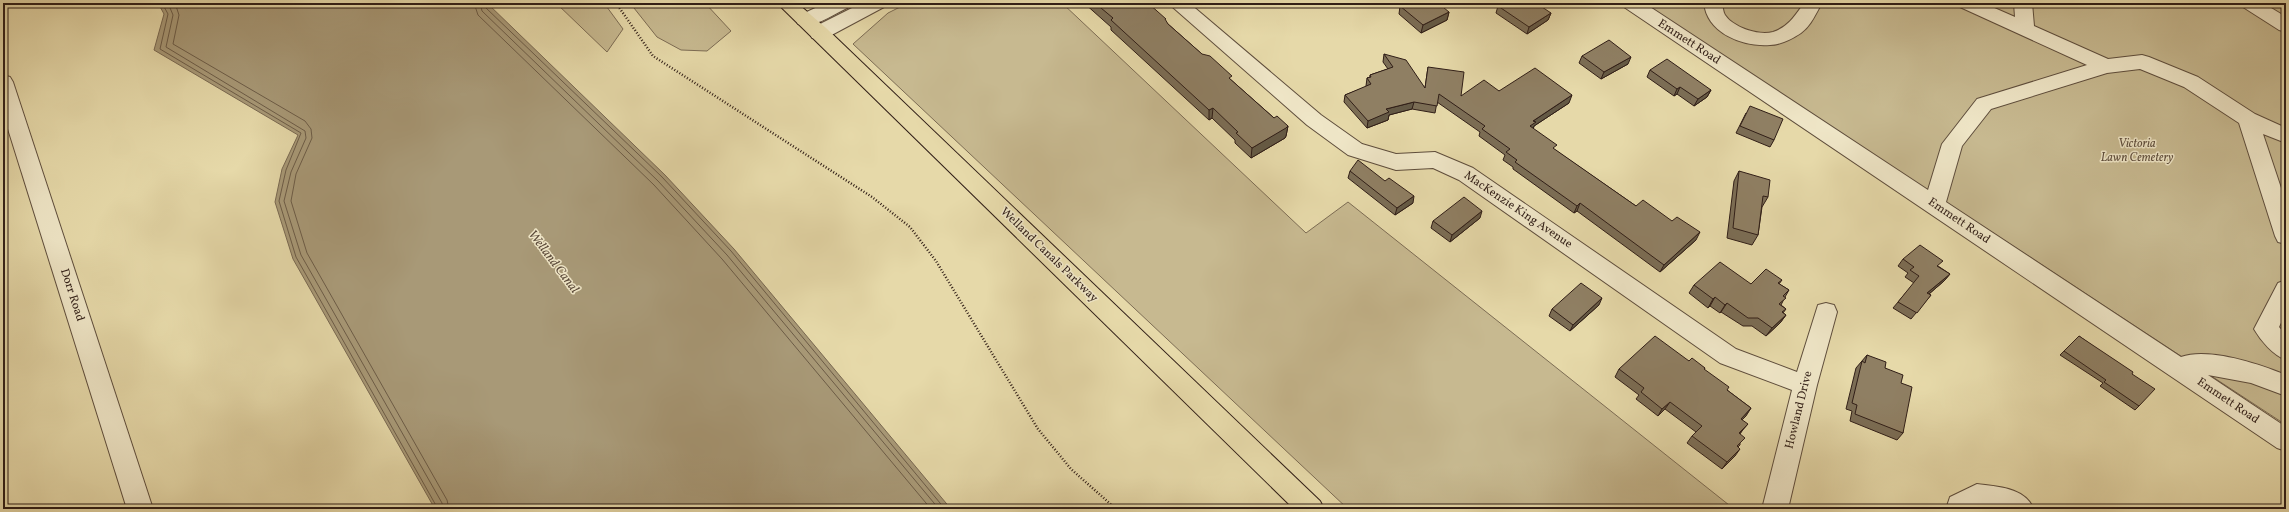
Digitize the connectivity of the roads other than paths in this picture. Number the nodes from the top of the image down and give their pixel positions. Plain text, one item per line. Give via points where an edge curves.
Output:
1 (786, 3) edge
2 (842, 3) edge
3 (877, 3) edge
4 (1177, 3) edge
5 (1631, 3) edge
6 (1713, 3) edge
7 (1813, 3) edge
8 (1968, 3) edge
9 (2023, 3) edge
10 (2250, 3) edge
11 (812, 26) junction
12 (2286, 26) edge
13 (2025, 30) junction
14 (2106, 66) junction
15 (3, 82) edge
16 (2248, 120) junction
17 (2286, 136) edge
18 (1934, 205) junction
19 (2286, 236) edge
20 (2285, 294) edge
21 (1826, 312) dead end
22 (2286, 350) edge
23 (2181, 370) junction
24 (1805, 385) junction
25 (2286, 386) edge
26 (2286, 440) edge
27 (140, 509) edge
28 (1310, 509) edge
29 (1775, 509) edge
30 (1959, 509) edge
31 (2021, 509) edge

1 - 11 main road, Welland Canals Parkway
2 - 11 street
3 - 11 street
4 - 24 street, MacKenzie King Avenue via 1314,120 1355,150 1396,162 1435,160 1466,174 1728,356
5 - 18 street, Emmett Road
6 - 7 street via 1712,10 1718,20 1731,31 1770,39 1796,28
8 - 13 street
9 - 13 street
10 - 12 street
11 - 28 main road, Welland Canals Parkway
13 - 14 street
14 - 16 street via 2142,62 2191,82
14 - 18 street via 1984,104 1952,144
15 - 27 street, Dorr Road
16 - 17 street
16 - 19 street
18 - 23 street, Emmett Road
20 - 22 street via 2266,329
21 - 24 street, Howland Drive
23 - 25 street via 2190,364 2218,365
23 - 26 street, Emmett Road
24 - 29 street, Howland Drive
30 - 31 street via 1959,505 1977,496 2009,500

